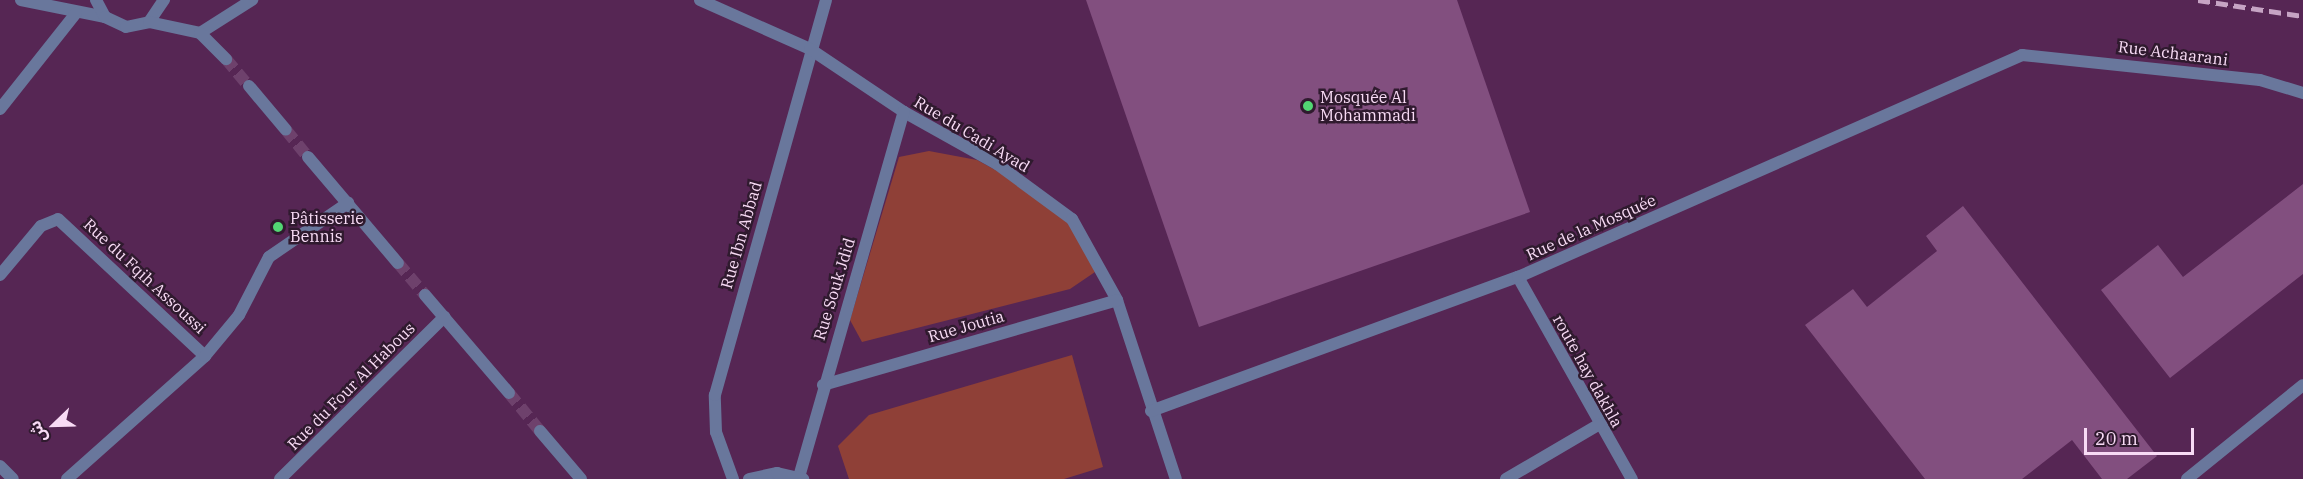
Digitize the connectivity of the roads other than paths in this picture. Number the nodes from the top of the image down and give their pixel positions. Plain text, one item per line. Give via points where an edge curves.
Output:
1 (21, 0) edge
2 (96, 0) edge
3 (164, 0) edge
4 (252, 0) edge
5 (700, 0) edge
6 (826, 0) edge
7 (76, 13) junction
8 (105, 17) junction
9 (149, 22) junction
10 (200, 33) junction
11 (810, 49) junction
12 (2036, 54) joint
13 (226, 59) tunnel mouth
14 (249, 86) tunnel mouth
15 (2303, 93) edge
16 (0, 109) edge
17 (904, 112) junction
18 (286, 130) tunnel mouth
19 (308, 157) tunnel mouth
20 (348, 203) junction
21 (398, 263) tunnel mouth
22 (0, 274) edge
23 (1518, 277) junction
24 (425, 295) tunnel mouth
25 (1117, 300) junction
26 (444, 317) junction
27 (206, 356) junction
28 (823, 385) junction
29 (2303, 385) edge
30 (509, 393) tunnel mouth
31 (1151, 411) junction
32 (1598, 425) junction
33 (540, 431) tunnel mouth
34 (0, 466) edge
35 (801, 478) edge
36 (13, 479) edge
37 (67, 479) edge
38 (280, 479) edge
39 (582, 479) edge
40 (733, 479) edge
41 (749, 479) edge
42 (1176, 479) edge
43 (1506, 479) edge
44 (1632, 479) edge
45 (2187, 479) edge

1 - 7 street
2 - 8 street
3 - 9 street
4 - 10 street
5 - 11 street, Rue du Cadi Ayad
6 - 11 street, Rue Ibn Abbad
7 - 8 street
7 - 16 street
8 - 9 street via 126,27
9 - 10 street
10 - 13 street
11 - 17 street, Rue du Cadi Ayad
11 - 40 street, Rue Ibn Abbad via 715,395 716,432
12 - 15 street, Rue Achaarani via 2260,80
12 - 23 street, Rue de la Mosquée via 2006,60
14 - 18 street
17 - 25 street, Rue du Cadi Ayad via 997,164 1072,219
17 - 28 street, Rue Souk Jdid
19 - 20 street
20 - 21 street
20 - 27 street via 269,257 239,315
22 - 27 street, Rue du Fqih Assoussi via 41,226 53,219 61,221
23 - 31 street, Rue de la Mosquée
23 - 32 street, route hay dakhla
24 - 26 street
25 - 28 street, Rue Joutia
25 - 31 street, Rue du Cadi Ayad
26 - 30 street
26 - 38 street, Rue du Four Al Habous
27 - 37 street
28 - 35 street, Rue Souk Jdid
29 - 45 street
31 - 42 street, Rue du Cadi Ayad
32 - 43 street
32 - 44 street, route hay dakhla
33 - 39 street
34 - 36 street
35 - 41 street via 777,473

